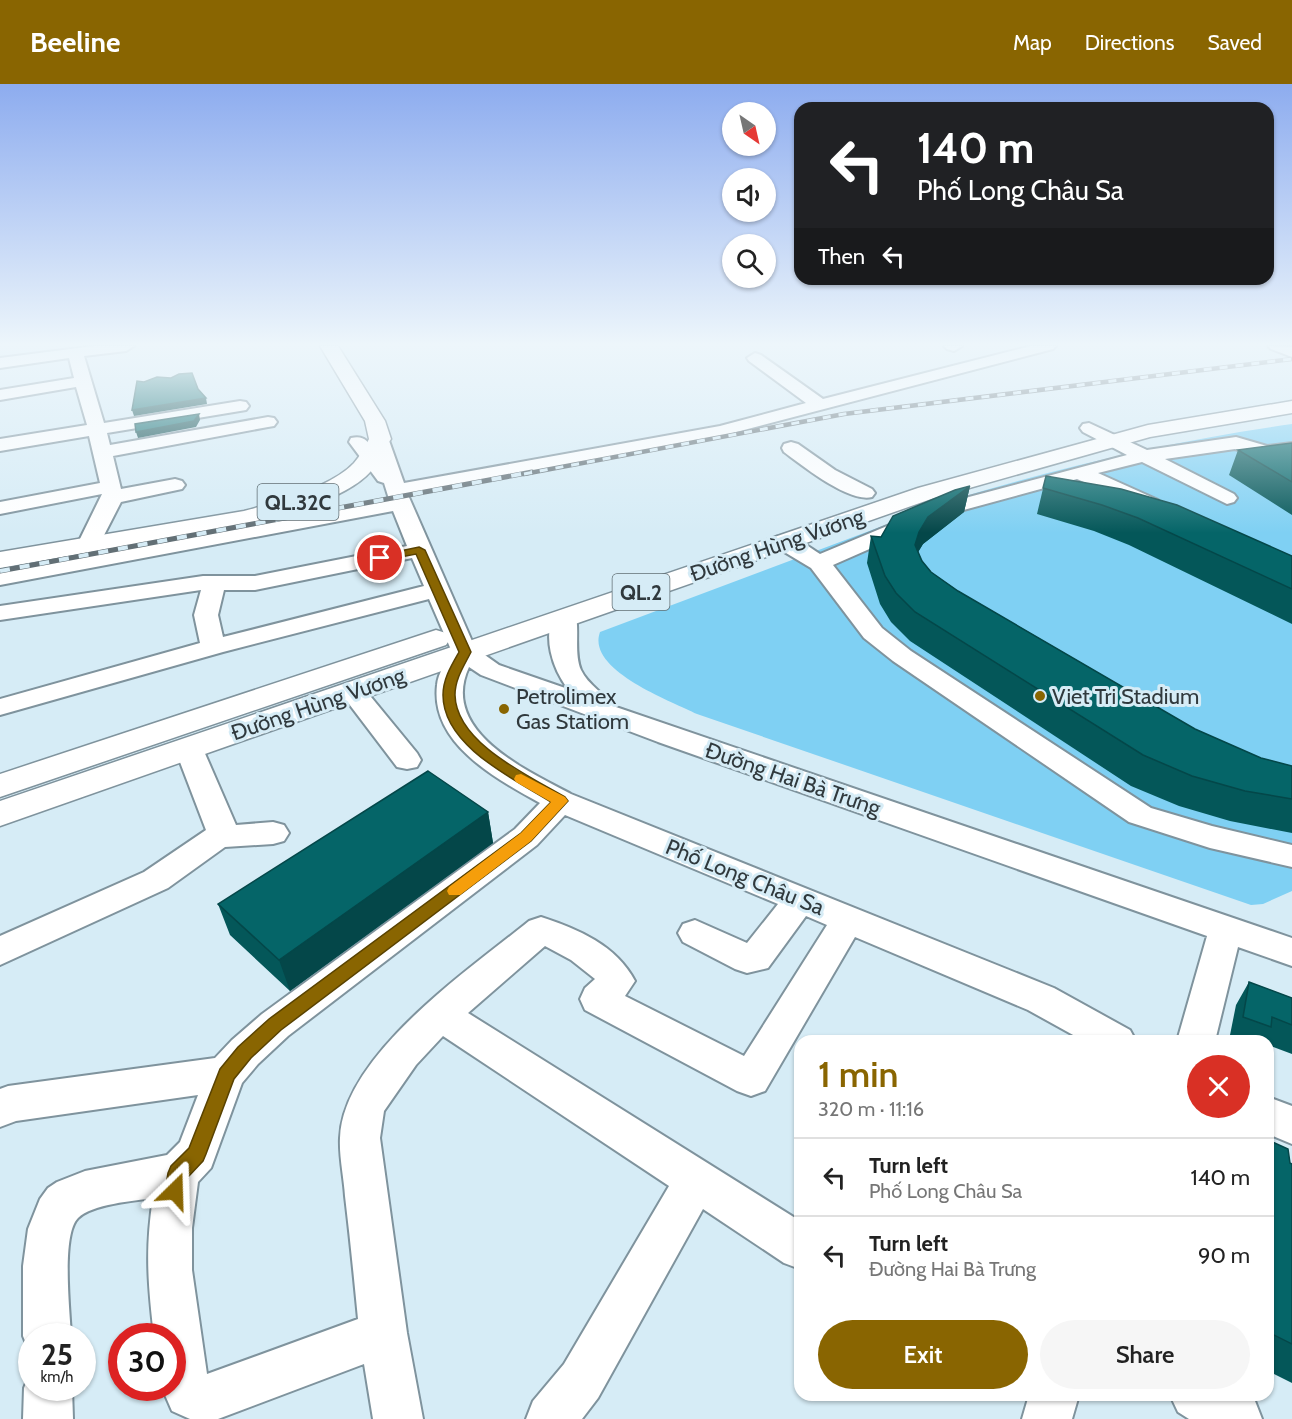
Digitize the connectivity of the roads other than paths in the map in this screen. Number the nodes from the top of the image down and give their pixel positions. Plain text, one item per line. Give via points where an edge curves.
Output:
1 (91, 408) edge
2 (226, 408) edge
3 (344, 408) edge
4 (367, 408) edge
5 (812, 408) edge
6 (1195, 408) edge
7 (1284, 408) edge
8 (268, 422) dead end
9 (97, 430) junction
10 (1101, 434) junction
11 (0, 445) edge
12 (369, 446) junction
13 (791, 448) dead end
14 (1292, 449) edge
15 (103, 452) junction
16 (1144, 456) junction
17 (1079, 472) junction
18 (175, 485) dead end
19 (112, 492) junction
20 (865, 493) junction
21 (397, 497) junction
22 (1227, 498) dead end
23 (0, 508) edge
24 (1164, 510) edge
25 (784, 542) junction
26 (89, 543) junction
27 (419, 550) junction
28 (0, 560) edge
29 (819, 563) junction
30 (0, 578) edge
31 (215, 584) junction
32 (437, 590) junction
33 (0, 613) edge
34 (565, 618) junction
35 (460, 642) junction
36 (214, 647) junction
37 (353, 692) junction
38 (0, 707) edge
39 (609, 715) junction
40 (189, 749) junction
41 (407, 760) dead end
42 (0, 786) edge
43 (560, 801) junction
44 (0, 814) edge
45 (273, 834) dead end
46 (218, 837) junction
47 (1292, 856) edge
48 (800, 900) junction
49 (848, 920) junction
50 (1226, 928) junction
51 (695, 933) dead end
52 (0, 951) edge
53 (1292, 952) edge
54 (440, 1015) junction
55 (1106, 1035) edge
56 (1198, 1035) edge
57 (226, 1074) junction
58 (0, 1109) edge
59 (1274, 1117) edge
60 (1292, 1125) edge
61 (178, 1173) junction
62 (695, 1181) junction
63 (794, 1243) edge
64 (47, 1323) edge
65 (383, 1333) junction
66 (48, 1401) edge
67 (1206, 1401) edge
68 (48, 1419) edge
69 (398, 1419) edge
70 (551, 1419) edge
71 (1237, 1419) edge

1 - 9 street
2 - 9 street
3 - 12 main road
4 - 12 main road via 375,421
5 - 21 street
6 - 10 main road, Đường Hùng Vương / QL.2 via 1127,419
7 - 10 main road, Đường Hùng Vương / QL.2 via 1148,431
8 - 15 street
9 - 11 street
9 - 15 street
10 - 16 street
10 - 20 main road, Đường Hùng Vương / QL.2 via 903,480
10 - 25 main road, Đường Hùng Vương / QL.2
12 - 21 street
12 - 26 main road, QL.32C via 362,468 327,491 284,508 212,524
13 - 20 street
14 - 16 street via 1266,452 1236,443
15 - 19 street
16 - 17 street
16 - 22 street
17 - 24 street
17 - 29 street via 942,510
18 - 19 street
19 - 23 street
19 - 26 street
20 - 35 main road, Đường Hùng Vương / QL.2
21 - 27 street
21 - 30 street
25 - 29 street
25 - 34 main road, Đường Hùng Vương / QL.2
26 - 28 main road, QL.32C
27 - 31 street via 255,584
27 - 32 street
29 - 47 street via 873,633 902,656 1140,815 1210,837
31 - 33 street
31 - 36 street via 206,607 205,623
32 - 35 street
32 - 36 street
34 - 35 main road, Đường Hùng Vương / QL.2
34 - 39 street via 562,647 568,672 581,691
35 - 37 main road, Đường Hùng Vương / QL.2
35 - 39 street, Đường Hai Bà Trưng via 501,675
35 - 42 main road, Đường Hùng Vương / QL.2
35 - 43 street, Phố Long Châu Sa via 450,685 452,717 491,759
36 - 38 street
37 - 40 main road, Đường Hùng Vương / QL.2
37 - 41 street
39 - 50 street, Đường Hai Bà Trưng
40 - 44 main road, Đường Hùng Vương / QL.2
40 - 46 street via 222,828
43 - 48 street, Phố Long Châu Sa
43 - 57 street via 526,837 275,1025
45 - 46 street
46 - 52 street via 156,880
48 - 49 street, Phố Long Châu Sa
48 - 51 street via 756,958 747,959
49 - 54 street via 751,1079 598,999 617,981 607,966 574,943 541,930
49 - 55 street, Phố Long Châu Sa via 1041,999
50 - 53 street, Đường Hai Bà Trưng
50 - 56 street
54 - 62 street
54 - 65 street via 402,1053 365,1106 360,1138
57 - 58 street via 8,1104
57 - 61 street via 196,1154
59 - 60 street
61 - 64 street via 80,1193 54,1212 46,1246
61 - 65 street via 169,1270 183,1377 189,1394 206,1399
62 - 63 street
62 - 70 street via 581,1381
65 - 69 street
66 - 68 street
67 - 71 street

